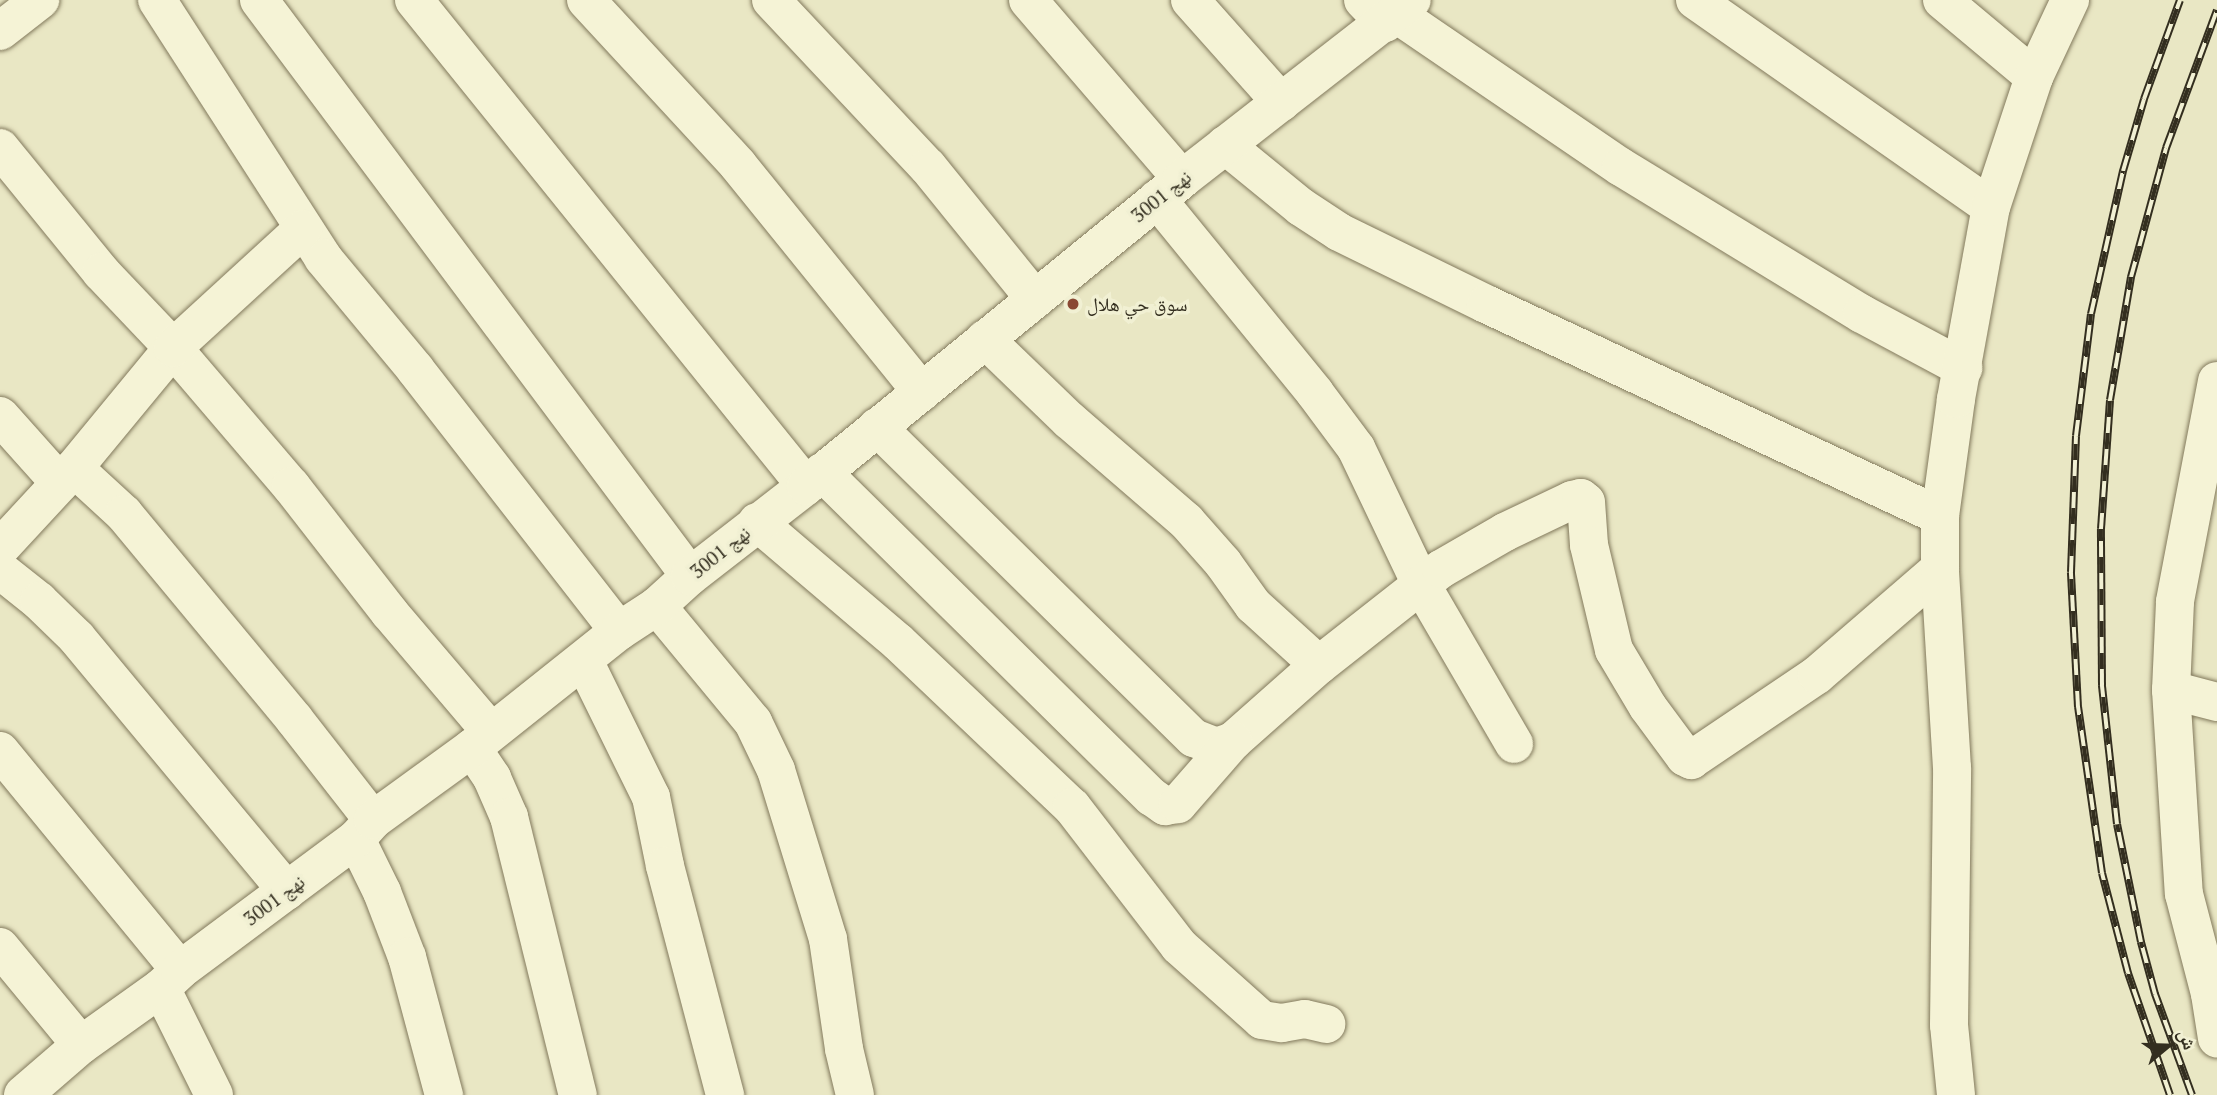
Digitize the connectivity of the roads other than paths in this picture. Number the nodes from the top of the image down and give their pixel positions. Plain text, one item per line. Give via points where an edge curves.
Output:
1 (40, 0) edge
2 (157, 0) edge
3 (258, 0) edge
4 (414, 0) edge
5 (586, 0) edge
6 (771, 0) edge
7 (1028, 0) edge
8 (1190, 0) edge
9 (1695, 0) edge
10 (1942, 0) edge
11 (2070, 0) edge
12 (1389, 9) edge
13 (0, 31) edge
14 (2034, 77) junction
15 (1281, 102) junction
16 (1224, 145) junction
17 (0, 148) edge
18 (1169, 189) junction
19 (1992, 207) junction
20 (303, 229) junction
21 (1035, 299) junction
22 (985, 339) junction
23 (173, 348) junction
24 (1963, 368) junction
25 (2217, 381) edge
26 (922, 392) junction
27 (0, 416) edge
28 (877, 427) junction
29 (67, 476) junction
30 (814, 479) junction
31 (1940, 516) junction
32 (757, 522) junction
33 (0, 548) edge
34 (1940, 569) junction
35 (0, 570) edge
36 (690, 576) junction
37 (1421, 584) junction
38 (657, 606) junction
39 (619, 631) junction
40 (584, 661) junction
41 (1319, 665) junction
42 (2171, 690) junction
43 (2217, 702) edge
44 (481, 740) junction
45 (1233, 741) junction
46 (1514, 744) dead end
47 (0, 751) edge
48 (365, 830) junction
49 (287, 891) junction
50 (0, 947) edge
51 (171, 979) junction
52 (1326, 1024) dead end
53 (2217, 1038) edge
54 (81, 1045) junction
55 (25, 1094) edge
56 (214, 1095) edge
57 (444, 1095) edge
58 (578, 1095) edge
59 (725, 1095) edge
60 (855, 1095) edge
61 (1956, 1095) edge

1 - 13 street
2 - 20 street
3 - 36 street
4 - 30 street
5 - 26 street via 738,164
6 - 21 street via 928,167
7 - 18 street
8 - 15 street
9 - 19 street
10 - 14 street
11 - 14 street
12 - 15 street, نهج 3001
12 - 24 street via 1621,167 1862,314
14 - 19 street
15 - 16 street, نهج 3001
16 - 18 street, نهج 3001
16 - 31 street via 1339,232
17 - 23 street via 102,272
18 - 21 street, نهج 3001
18 - 37 street via 1356,449
19 - 24 street
20 - 23 street
20 - 39 street
21 - 22 street, نهج 3001
22 - 26 street, نهج 3001
22 - 41 street via 1079,429 1186,521 1254,606
23 - 29 street
23 - 44 street via 291,486
24 - 31 street
25 - 42 street via 2175,602
26 - 28 street, نهج 3001
27 - 29 street
28 - 30 street, نهج 3001
28 - 45 street via 1194,738 1216,747
29 - 33 street
29 - 48 street via 124,514 294,719
30 - 32 street, نهج 3001
30 - 45 street via 1165,806 1178,804
31 - 34 street
32 - 36 street, نهج 3001
32 - 52 street via 898,642 1072,807 1179,946 1262,1020 1305,1019
34 - 37 street via 1817,676 1691,760 1648,708 1614,650 1581,498 1505,532
34 - 61 street via 1952,768 1949,1025
35 - 49 street via 75,638
36 - 38 street, نهج 3001
37 - 41 street
37 - 46 street
38 - 39 street, نهج 3001
38 - 60 street via 752,722 776,770 828,939
39 - 40 street, نهج 3001
40 - 44 street, نهج 3001
40 - 59 street via 651,797
41 - 45 street
42 - 43 street
42 - 53 street via 2184,894
44 - 48 street, نهج 3001
44 - 58 street via 509,817
47 - 51 street
48 - 49 street, نهج 3001
48 - 57 street via 407,957
49 - 51 street, نهج 3001
50 - 54 street
51 - 54 street, نهج 3001
51 - 56 street
54 - 55 street, نهج 3001

